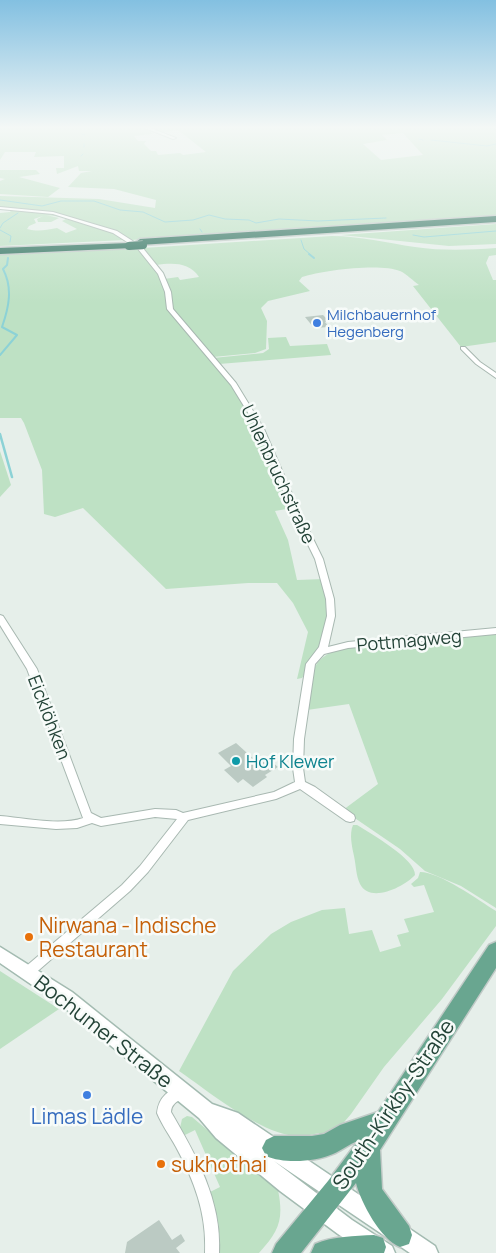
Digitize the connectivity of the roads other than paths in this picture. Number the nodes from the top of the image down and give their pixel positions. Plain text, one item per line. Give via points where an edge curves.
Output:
1 (0, 208) edge
2 (496, 220) edge
3 (296, 236) junction
4 (339, 236) dead end
5 (141, 244) junction
6 (0, 250) edge
7 (463, 348) dead end
8 (496, 376) edge
9 (0, 618) edge
10 (496, 632) edge
11 (322, 651) junction
12 (300, 784) junction
13 (183, 817) junction
14 (350, 818) dead end
15 (92, 819) junction
16 (0, 820) edge
17 (496, 951) edge
18 (0, 954) edge
19 (28, 972) junction
20 (183, 1091) junction
21 (206, 1111) junction
22 (384, 1121) junction
23 (368, 1147) junction
24 (274, 1148) junction
25 (337, 1190) junction
26 (321, 1210) junction
27 (386, 1245) edge
28 (212, 1253) edge
29 (285, 1253) edge
30 (324, 1253) edge
31 (428, 1253) edge

1 - 11 street, Uhlenbruchstraße via 49,212 110,230 140,248 152,261 167,288 170,309 229,378 267,440 294,510 325,576 330,616
2 - 3 highway
2 - 5 highway
3 - 4 highway
3 - 5 highway
5 - 6 highway, bridge
7 - 8 street
9 - 15 street, Eicklöhken via 32,669 87,815
10 - 11 street, Pottmagweg via 348,645
11 - 12 street, Uhlenbruchstraße via 311,664 299,740
12 - 13 street via 276,794
12 - 14 street
13 - 15 street via 165,812 101,822
13 - 19 street via 160,850 126,888
15 - 16 street via 56,825
17 - 22 main road, South-Kirkby-Straße
18 - 19 main road, Bochumer Straße
19 - 20 main road, Bochumer Straße via 66,998
20 - 21 main road, Bochumer Straße
20 - 28 street via 170,1097 164,1105 164,1113 190,1161 205,1198 212,1225
21 - 24 main road, Bochumer Straße via 231,1120
21 - 26 main road, Bochumer Straße via 223,1132
22 - 23 main road, South-Kirkby-Straße
22 - 24 main road via 348,1133 327,1145
23 - 25 main road, South-Kirkby-Straße
23 - 27 main road via 368,1182
24 - 25 main road, Bochumer Straße
25 - 26 main road, South-Kirkby-Straße
25 - 27 main road, Bochumer Straße
26 - 27 main road, Bochumer Straße
26 - 29 main road, South-Kirkby-Straße
27 - 30 main road
27 - 31 main road, Bochumer Straße

